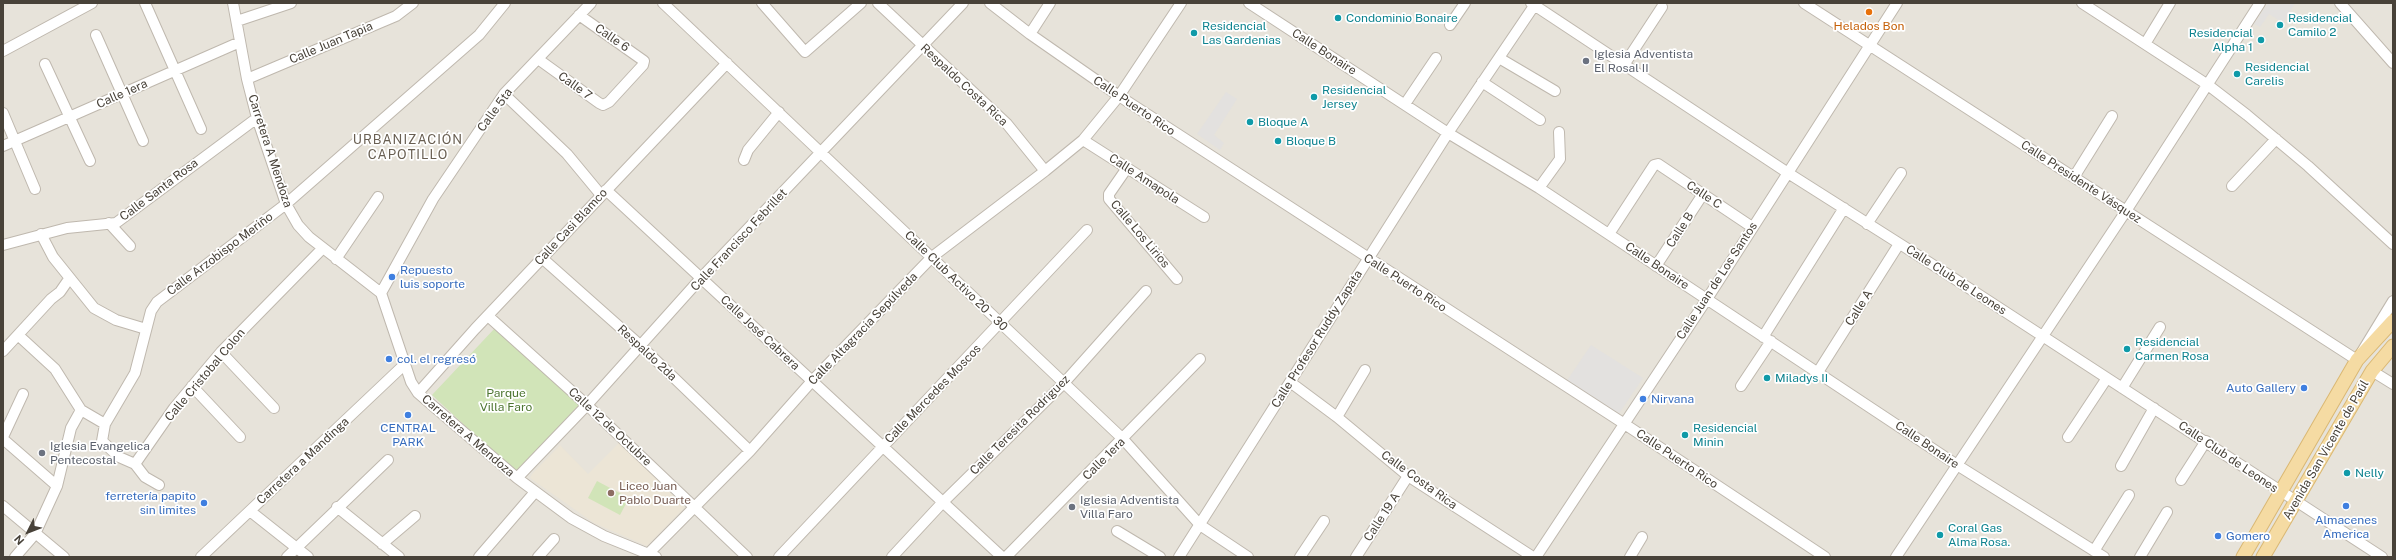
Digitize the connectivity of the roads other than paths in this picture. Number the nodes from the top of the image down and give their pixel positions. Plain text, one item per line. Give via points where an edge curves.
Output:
1 (92, 3) edge
2 (145, 3) edge
3 (233, 3) edge
4 (291, 3) edge
5 (413, 3) edge
6 (506, 3) edge
7 (591, 3) edge
8 (663, 3) edge
9 (761, 3) edge
10 (861, 3) edge
11 (878, 3) edge
12 (963, 3) edge
13 (990, 3) edge
14 (1050, 3) edge
15 (1181, 3) edge
16 (1249, 3) edge
17 (1466, 3) edge
18 (1804, 3) edge
19 (1897, 3) edge
20 (2082, 3) edge
21 (2260, 3) edge
22 (2340, 3) edge
23 (1534, 4) edge
24 (2170, 4) edge
25 (1662, 7) dead end
26 (579, 15) junction
27 (237, 22) junction
28 (1450, 26) dead end
29 (1030, 34) junction
30 (96, 35) dead end
31 (240, 42) junction
32 (2145, 44) junction
33 (923, 46) junction
34 (1869, 46) junction
35 (3, 51) edge
36 (1436, 58) dead end
37 (1499, 58) junction
38 (538, 59) junction
39 (644, 62) joint
40 (727, 63) junction
41 (2393, 63) edge
42 (45, 64) dead end
43 (1624, 65) junction
44 (175, 70) junction
45 (248, 80) junction
46 (1482, 82) junction
47 (2208, 85) junction
48 (1555, 91) dead end
49 (122, 94) junction
50 (504, 94) junction
51 (1119, 96) junction
52 (1405, 104) junction
53 (779, 112) junction
54 (3, 113) edge
55 (2112, 116) dead end
56 (70, 117) junction
57 (257, 118) junction
58 (1540, 120) dead end
59 (201, 129) dead end
60 (1448, 132) junction
61 (1559, 132) dead end
62 (2276, 139) junction
63 (1083, 140) junction
64 (15, 141) junction
65 (144, 141) dead end
66 (3, 146) edge
67 (822, 152) junction
68 (744, 160) dead end
69 (90, 161) dead end
70 (1127, 168) junction
71 (1045, 171) junction
72 (1788, 173) junction
73 (1901, 173) dead end
74 (2074, 177) junction
75 (2232, 186) dead end
76 (1539, 188) junction
77 (35, 189) dead end
78 (604, 192) junction
79 (1703, 194) junction
80 (378, 197) dead end
81 (286, 204) junction
82 (1844, 208) junction
83 (2126, 211) junction
84 (1204, 217) dead end
85 (109, 223) junction
86 (1867, 224) junction
87 (1752, 227) junction
88 (1087, 230) dead end
89 (41, 234) junction
90 (1609, 234) junction
91 (1899, 244) junction
92 (2393, 244) edge
93 (3, 245) edge
94 (130, 246) dead end
95 (322, 249) junction
96 (932, 257) junction
97 (542, 258) junction
98 (336, 259) junction
99 (1368, 259) junction
100 (1656, 266) junction
101 (69, 278) junction
102 (702, 278) junction
103 (1177, 280) dead end
104 (1146, 291) dead end
105 (381, 293) junction
106 (1707, 299) junction
107 (2393, 301) edge
108 (488, 316) junction
109 (2393, 321) edge
110 (1000, 323) junction
111 (2160, 328) dead end
112 (146, 329) junction
113 (18, 335) junction
114 (2042, 336) junction
115 (1767, 339) junction
116 (641, 346) junction
117 (2393, 346) edge
118 (3, 351) edge
119 (221, 352) junction
120 (1200, 359) dead end
121 (2358, 360) junction
122 (404, 364) junction
123 (1365, 370) dead end
124 (2372, 371) junction
125 (1818, 372) junction
126 (2107, 378) junction
127 (812, 381) junction
128 (1290, 382) junction
129 (1064, 383) junction
130 (2393, 384) edge
131 (192, 386) junction
132 (1741, 386) dead end
133 (2122, 388) junction
134 (418, 393) junction
135 (24, 394) dead end
136 (587, 405) junction
137 (274, 408) dead end
138 (2154, 408) junction
139 (81, 410) junction
140 (1337, 417) junction
141 (1624, 423) junction
142 (106, 424) junction
143 (240, 437) dead end
144 (2068, 437) dead end
145 (3, 438) edge
146 (1123, 439) junction
147 (2206, 441) junction
148 (884, 445) junction
149 (750, 451) junction
150 (388, 460) dead end
151 (135, 464) junction
152 (1957, 465) junction
153 (2121, 466) dead end
154 (1408, 476) junction
155 (517, 478) junction
156 (2181, 480) dead end
157 (159, 485) dead end
158 (57, 486) junction
159 (535, 492) junction
160 (2282, 492) junction
161 (2129, 494) dead end
162 (943, 502) junction
163 (2297, 502) junction
164 (3, 506) edge
165 (337, 507) junction
166 (695, 507) junction
167 (250, 511) junction
168 (2167, 512) dead end
169 (415, 516) dead end
170 (1324, 521) dead end
171 (1200, 525) junction
172 (1117, 531) dead end
173 (35, 534) junction
174 (554, 538) dead end
175 (1642, 538) dead end
176 (382, 544) junction
177 (296, 547) junction
178 (2094, 551) junction
179 (650, 556) edge
180 (15, 557) edge
181 (64, 557) edge
182 (201, 557) edge
183 (287, 557) edge
184 (308, 557) edge
185 (398, 557) edge
186 (478, 557) edge
187 (538, 557) edge
188 (747, 557) edge
189 (779, 557) edge
190 (892, 557) edge
191 (1002, 557) edge
192 (1006, 557) edge
193 (1160, 557) edge
194 (1179, 557) edge
195 (1248, 557) edge
196 (1300, 557) edge
197 (1356, 557) edge
198 (1534, 557) edge
199 (1630, 557) edge
200 (1825, 557) edge
201 (1896, 557) edge
202 (2104, 557) edge
203 (2140, 557) edge
204 (2243, 557) edge
205 (2263, 557) edge
206 (2382, 557) edge

1 - 35 street
2 - 44 street
3 - 27 street, Carretera A Mendoza
4 - 27 street
5 - 45 street, Calle Juan Tapia via 396,16
6 - 81 street, Calle Arzobispo Meriño via 479,36
7 - 26 street, Calle 5ta
8 - 40 street, Calle Club Activo 20 - 30
9 - 10 street via 805,52
11 - 33 street, Respaldo Costa Rica
12 - 33 street, Calle Francisco Febrillet
13 - 29 street, Calle Puerto Rico
14 - 29 street
15 - 51 street, Calle Altagracia Sepúlveda
16 - 52 street, Calle Bonaire
17 - 28 street
18 - 34 street, Calle Presidente Vásquez
19 - 34 street, Calle Juan de Los Santos
20 - 32 street
21 - 47 street
22 - 41 street
23 - 37 street, Calle Profesor Ruddy Zapata
23 - 43 street, Calle Club de Leones
24 - 32 street
25 - 43 street
26 - 38 street, Calle 5ta
26 - 39 street, Calle 6
27 - 31 street, Carretera A Mendoza
29 - 51 street, Calle Puerto Rico
30 - 49 street
31 - 44 street, Calle 1era
31 - 45 street, Carretera A Mendoza
32 - 47 street
33 - 67 street, Calle Francisco Febrillet
33 - 71 street, Respaldo Costa Rica via 1007,124
34 - 72 street, Calle Juan de Los Santos
34 - 74 street, Calle Presidente Vásquez
36 - 52 street
37 - 46 street, Calle Profesor Ruddy Zapata
37 - 48 street
38 - 39 street, Calle 7 via 603,105 609,102
38 - 50 street, Calle 5ta
40 - 53 street, Calle Club Activo 20 - 30
40 - 78 street, Calle Casi Blamco
42 - 56 street
43 - 72 street, Calle Club de Leones
44 - 49 street, Calle 1era
44 - 59 street
45 - 57 street, Carretera A Mendoza
46 - 58 street
46 - 60 street, Calle Profesor Ruddy Zapata
47 - 62 street
47 - 83 street
49 - 56 street, Calle 1era
49 - 65 street
50 - 78 street, Calle José Cabrera
50 - 105 street, Calle 5ta via 433,200
51 - 63 street, Calle Altagracia Sepúlveda
51 - 99 street, Calle Puerto Rico
52 - 60 street, Calle Bonaire
53 - 67 street, Calle Club Activo 20 - 30
53 - 68 street via 748,150
54 - 64 street
55 - 74 street
56 - 64 street, Calle 1era
56 - 69 street
57 - 81 street, Carretera A Mendoza
57 - 85 street, Calle Santa Rosa via 116,223
60 - 76 street, Calle Bonaire
60 - 99 street, Calle Profesor Ruddy Zapata
61 - 76 street via 1560,159
62 - 75 street
62 - 92 street
63 - 70 street, Calle Amapola
63 - 71 street, Calle Altagracia Sepúlveda
64 - 66 street, Calle 1era
64 - 77 street
67 - 96 street, Calle Club Activo 20 - 30
67 - 102 street, Calle Francisco Febrillet
70 - 84 street, Calle Amapola
70 - 103 street, Calle Los Lirios via 1109,199
71 - 96 street, Calle Altagracia Sepúlveda
72 - 82 street, Calle Club de Leones
72 - 87 street, Calle Juan de Los Santos
73 - 86 street
74 - 83 street, Calle Presidente Vásquez
76 - 90 street, Calle Bonaire
78 - 97 street, Calle Casi Blamco
78 - 102 street, Calle José Cabrera
79 - 87 street, Calle C
79 - 90 street, Calle C via 1656,164
79 - 100 street, Calle B
80 - 98 street
81 - 95 street, Carretera A Mendoza via 298,225
81 - 112 street, Calle Arzobispo Meriño via 166,294 150,311
82 - 86 street, Calle Club de Leones
82 - 115 street
83 - 114 street
83 - 121 street, Calle Presidente Vásquez
85 - 89 street, Calle Santa Rosa
85 - 94 street
86 - 91 street, Calle Club de Leones
87 - 106 street, Calle Juan de Los Santos
88 - 110 street, Calle Mercedes Moscos
89 - 93 street, Calle Santa Rosa
89 - 101 street via 52,257
90 - 100 street, Calle Bonaire
91 - 114 street, Calle Club de Leones
91 - 125 street, Calle A
95 - 98 street, Carretera A Mendoza
95 - 119 street, Calle Cristobal Colon
96 - 110 street, Calle Club Activo 20 - 30
96 - 127 street, Calle Altagracia Sepúlveda
97 - 108 street, Calle Casi Blamco
97 - 116 street, Respaldo 2da
98 - 105 street, Carretera A Mendoza
99 - 128 street, Calle Profesor Ruddy Zapata
99 - 141 street, Calle Puerto Rico
100 - 106 street, Calle Bonaire
101 - 112 street via 94,308 116,320
101 - 113 street via 60,292 50,298
102 - 116 street, Calle Francisco Febrillet
102 - 127 street, Calle José Cabrera
104 - 129 street, Calle Teresita Rodriguez
105 - 122 street, Carretera A Mendoza
106 - 115 street, Calle Bonaire
106 - 141 street, Calle Juan de Los Santos
107 - 121 street, Avenida San Vicente de Paúl
108 - 134 street, Calle Casi Blamco
108 - 136 street, Calle 12 de Octubre
109 - 121 main road, Avenida San Vicente de Paúl
110 - 129 street, Calle Club Activo 20 - 30
110 - 148 street, Calle Mercedes Moscos
111 - 133 street
112 - 142 street, Calle Arzobispo Meriño via 135,373
113 - 118 street
113 - 139 street via 55,369
114 - 126 street, Calle Club de Leones
114 - 152 street
115 - 125 street, Calle Bonaire
115 - 132 street
116 - 136 street, Calle Francisco Febrillet
116 - 149 street, Respaldo 2da
117 - 124 main road, Avenida San Vicente de Paúl
119 - 131 street, Calle Cristobal Colon
119 - 137 street
120 - 146 street, Calle 1era
121 - 160 main road, Avenida San Vicente de Paúl
122 - 134 street, Carretera A Mendoza
122 - 167 street, Carretera a Mandinga
123 - 140 street
124 - 130 street
124 - 163 main road, Avenida San Vicente de Paúl
125 - 152 street, Calle Bonaire
126 - 133 street, Calle Club de Leones
126 - 144 street
127 - 148 street, Calle José Cabrera
127 - 149 street, Calle Altagracia Sepúlveda
128 - 140 street, Calle Costa Rica
128 - 171 street, Calle Profesor Ruddy Zapata
129 - 146 street, Calle Club Activo 20 - 30
129 - 162 street, Calle Teresita Rodriguez
131 - 143 street
131 - 151 street, Calle Cristobal Colon
133 - 138 street, Calle Club de Leones
134 - 155 street, Carretera A Mendoza
135 - 145 street
136 - 155 street, Calle Francisco Febrillet
136 - 166 street, Calle 12 de Octubre
138 - 147 street, Calle Club de Leones
138 - 153 street
139 - 142 street
139 - 158 street via 71,428
140 - 154 street, Calle Costa Rica
141 - 198 street, Calle Juan de Los Santos
141 - 200 street, Calle Puerto Rico
142 - 151 street via 102,441 119,457
145 - 158 street
146 - 171 street, Calle Club Activo 20 - 30
146 - 192 street, Calle 1era
147 - 156 street
147 - 160 street, Calle Club de Leones
148 - 162 street, Calle José Cabrera
148 - 189 street, Calle Mercedes Moscos
149 - 166 street, Calle Altagracia Sepúlveda
150 - 165 street
151 - 157 street via 145,477
152 - 178 street, Calle Bonaire
152 - 201 street
154 - 197 street, Calle 19 A
154 - 198 street, Calle Costa Rica
155 - 159 street, Carretera A Mendoza
158 - 173 street
159 - 179 street, Carretera A Mendoza via 587,528
159 - 186 street
160 - 163 street, Calle Club de Leones
160 - 204 main road, Avenida San Vicente de Paúl
161 - 178 street
162 - 190 street, Calle Teresita Rodriguez
162 - 191 street, Calle José Cabrera
163 - 205 main road, Avenida San Vicente de Paúl
163 - 206 street, Calle Club de Leones
164 - 173 street
165 - 176 street
165 - 177 street
166 - 179 street, Calle Altagracia Sepúlveda
166 - 188 street, Calle 12 de Octubre
167 - 177 street
167 - 182 street, Carretera a Mandinga
168 - 203 street
169 - 176 street
170 - 196 street
171 - 194 street, Calle Profesor Ruddy Zapata
171 - 195 street, Calle Club Activo 20 - 30
172 - 193 street
173 - 180 street
173 - 181 street
174 - 187 street
175 - 199 street
176 - 185 street
177 - 183 street
177 - 184 street
178 - 202 street, Calle Bonaire

